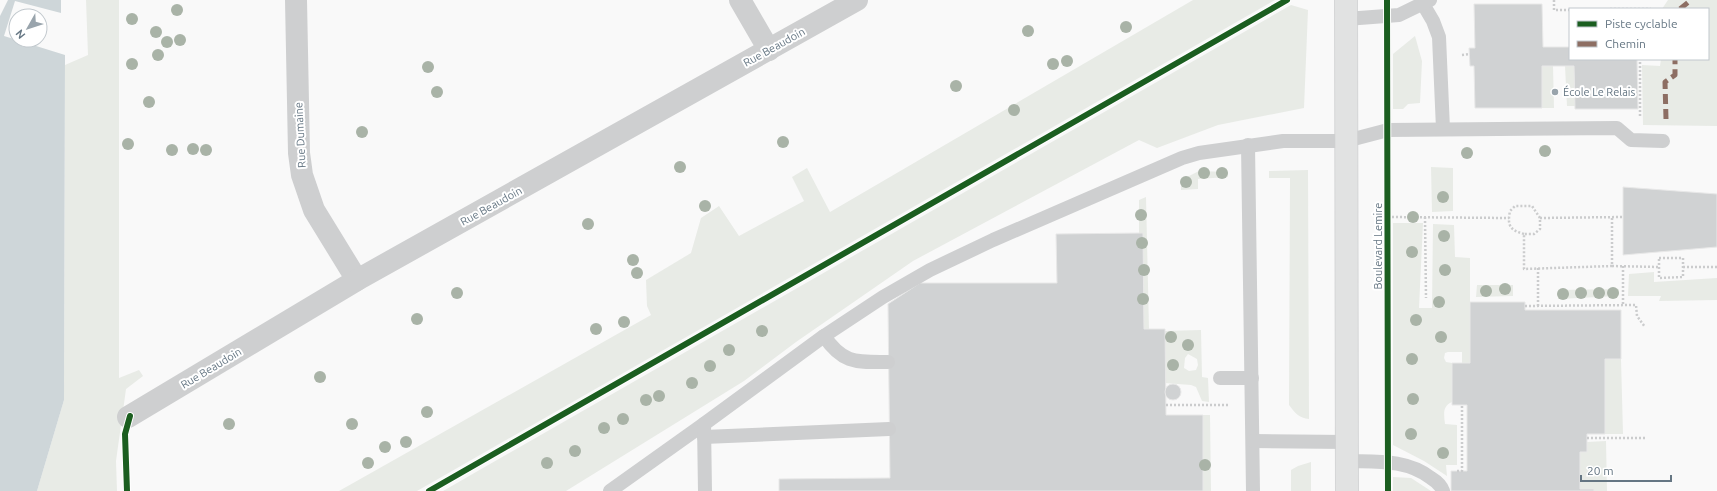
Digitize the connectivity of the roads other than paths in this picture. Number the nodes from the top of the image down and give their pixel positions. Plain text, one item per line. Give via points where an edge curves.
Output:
1 (296, 0) edge
2 (740, 0) edge
3 (857, 0) edge
4 (1426, 2) edge
5 (1346, 10) edge
6 (769, 50) junction
7 (1443, 129) junction
8 (1346, 140) junction
9 (1664, 141) dead end
10 (1248, 145) junction
11 (357, 280) junction
12 (824, 336) junction
13 (888, 362) dead end
14 (1220, 378) dead end
15 (1252, 378) junction
16 (128, 417) dead end
17 (889, 429) dead end
18 (704, 430) junction
19 (1253, 441) junction
20 (1347, 452) junction
21 (610, 491) edge
22 (705, 491) edge
23 (1253, 491) edge
24 (1347, 491) edge
25 (1444, 491) edge

1 - 11 street, Rue Dumaine via 299,153 302,175 314,210
2 - 6 street
3 - 6 street, Rue Beaudoin
4 - 5 lane via 1399,15
4 - 7 lane via 1439,37
5 - 8 main road
6 - 11 street, Rue Beaudoin
7 - 8 lane via 1388,130
7 - 9 lane via 1617,128 1630,140
8 - 10 lane via 1282,141
8 - 20 main road
10 - 12 lane via 1182,158 993,240 930,270
10 - 15 lane
11 - 16 street, Rue Beaudoin
12 - 13 lane via 833,349 850,360
12 - 18 lane
14 - 15 lane
15 - 19 lane
17 - 18 lane
18 - 21 lane
18 - 22 lane
19 - 20 lane
19 - 23 lane
20 - 24 main road
20 - 25 lane via 1405,464 1428,475

